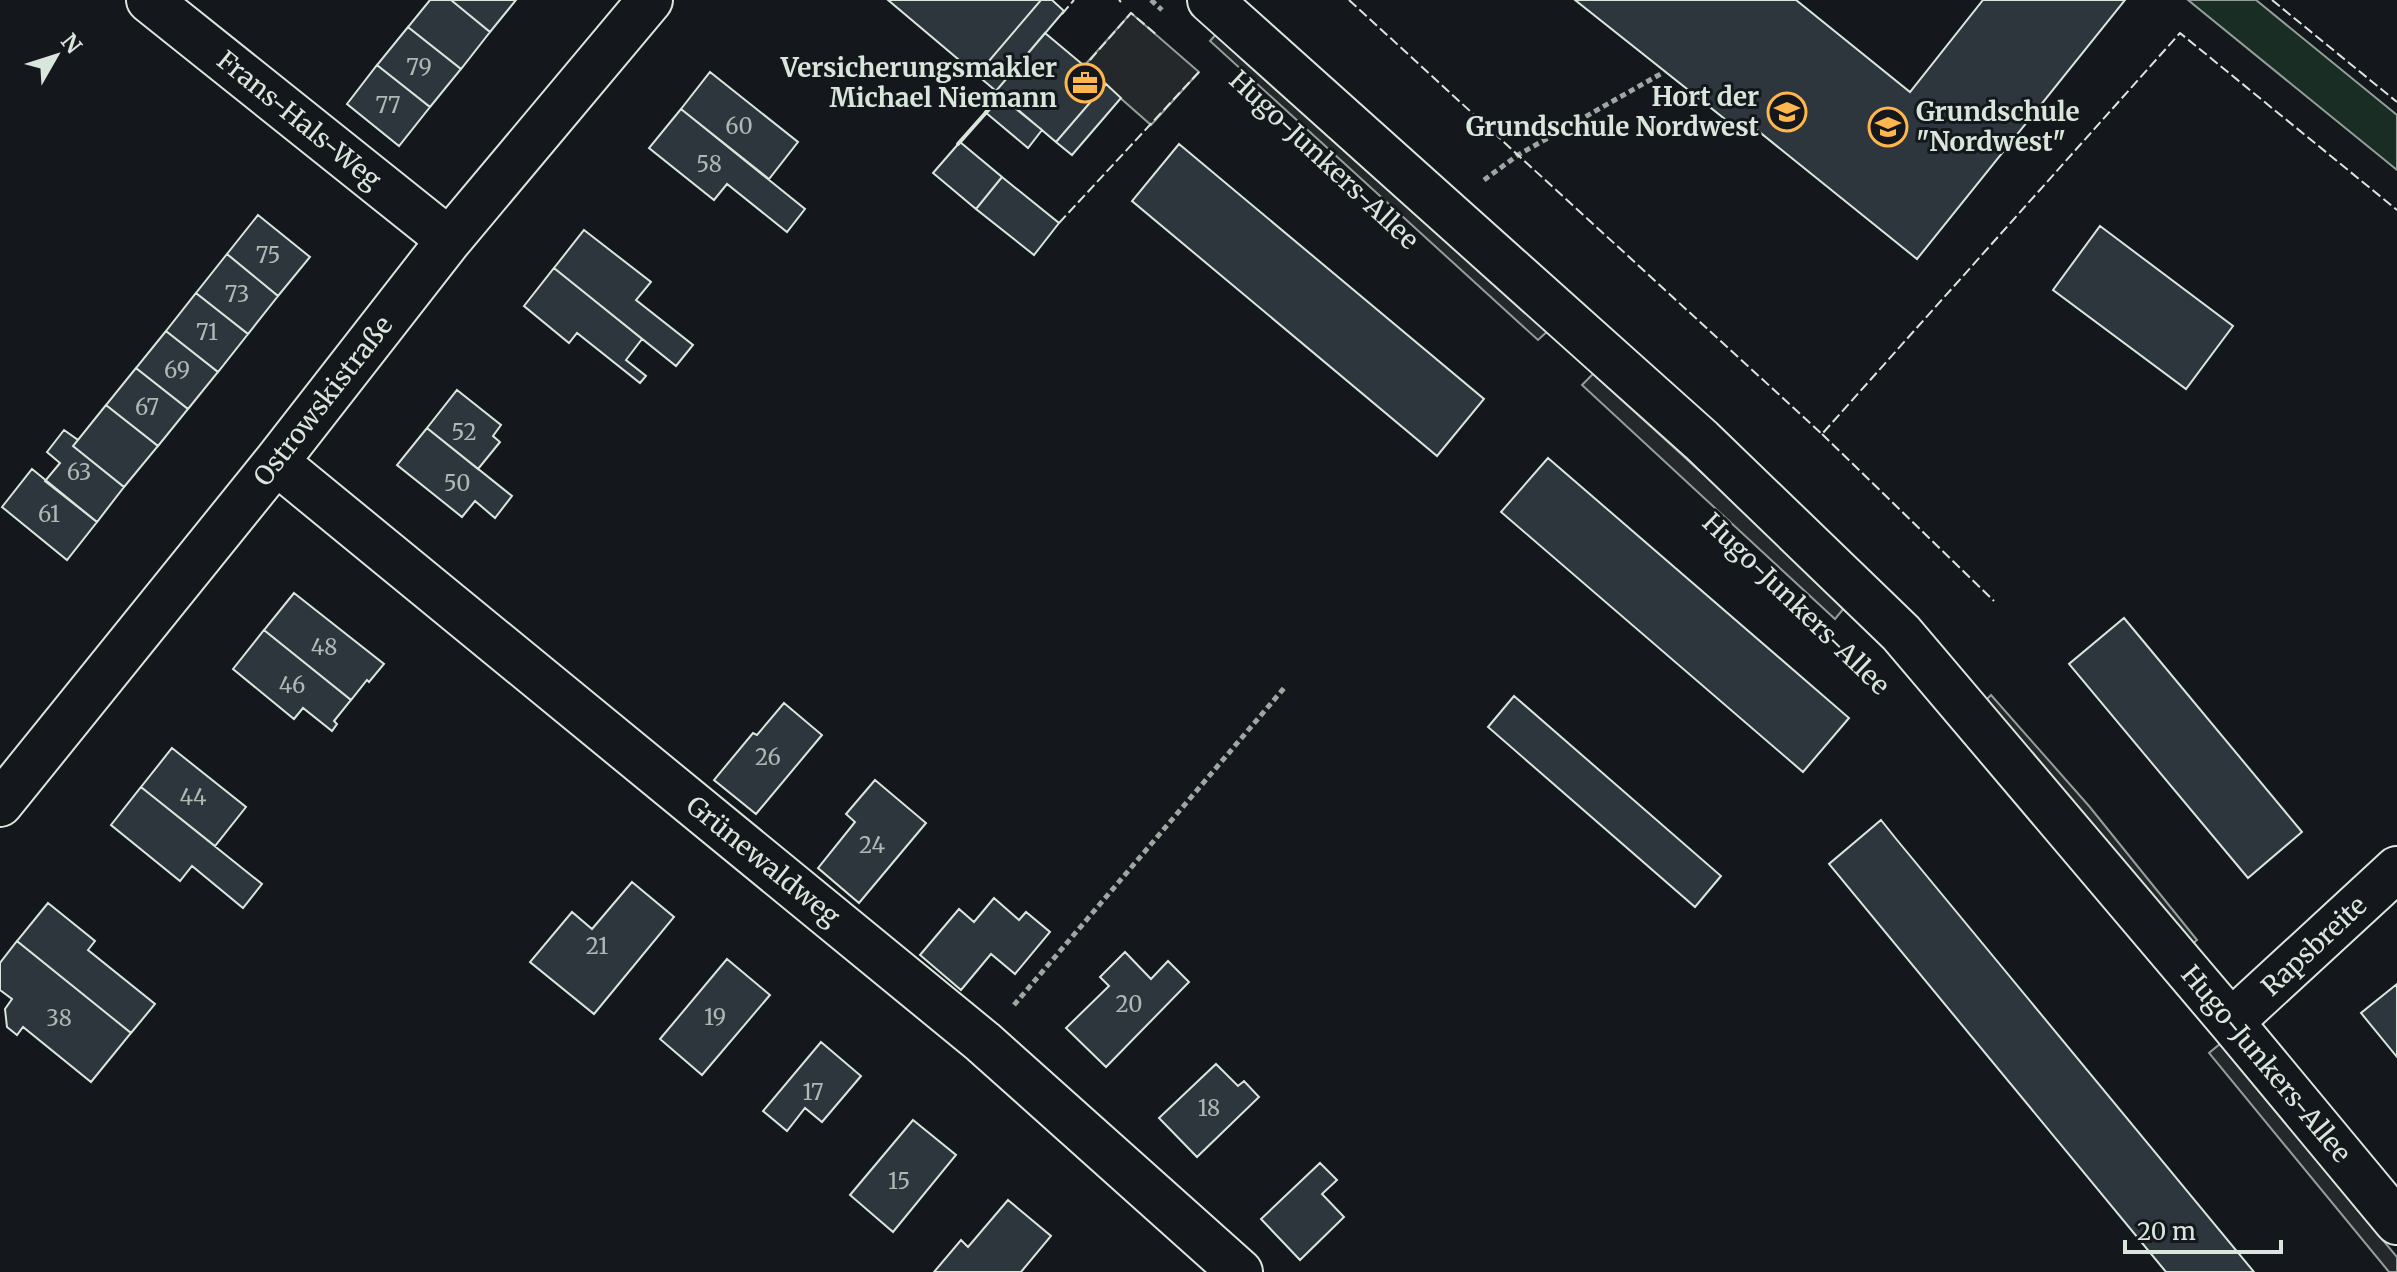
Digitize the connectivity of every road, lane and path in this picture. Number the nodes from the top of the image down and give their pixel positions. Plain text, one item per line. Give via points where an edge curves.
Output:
1 (149, 0) edge
2 (650, 0) edge
3 (1151, 0) edge
4 (1210, 0) edge
5 (1171, 18) dead end
6 (1664, 72) dead end
7 (1477, 185) dead end
8 (449, 240) junction
9 (276, 462) junction
10 (1285, 687) dead end
11 (0, 804) edge
12 (2397, 869) edge
13 (2231, 1022) junction
14 (983, 1042) junction
15 (2397, 1222) edge
16 (1240, 1272) edge

1 - 8 street, Frans-Hals-Weg
2 - 8 street, Ostrowskistraße
3 - 5 path
4 - 13 street, Hugo-Junkers-Allee via 1701,440 1901,633
6 - 7 path via 1518,155
8 - 9 street, Ostrowskistraße
9 - 11 street, Ostrowskistraße
9 - 14 street, Grünewaldweg
10 - 14 path
12 - 13 street, Rapsbreite
13 - 15 street, Hugo-Junkers-Allee
14 - 16 street, Grünewaldweg

